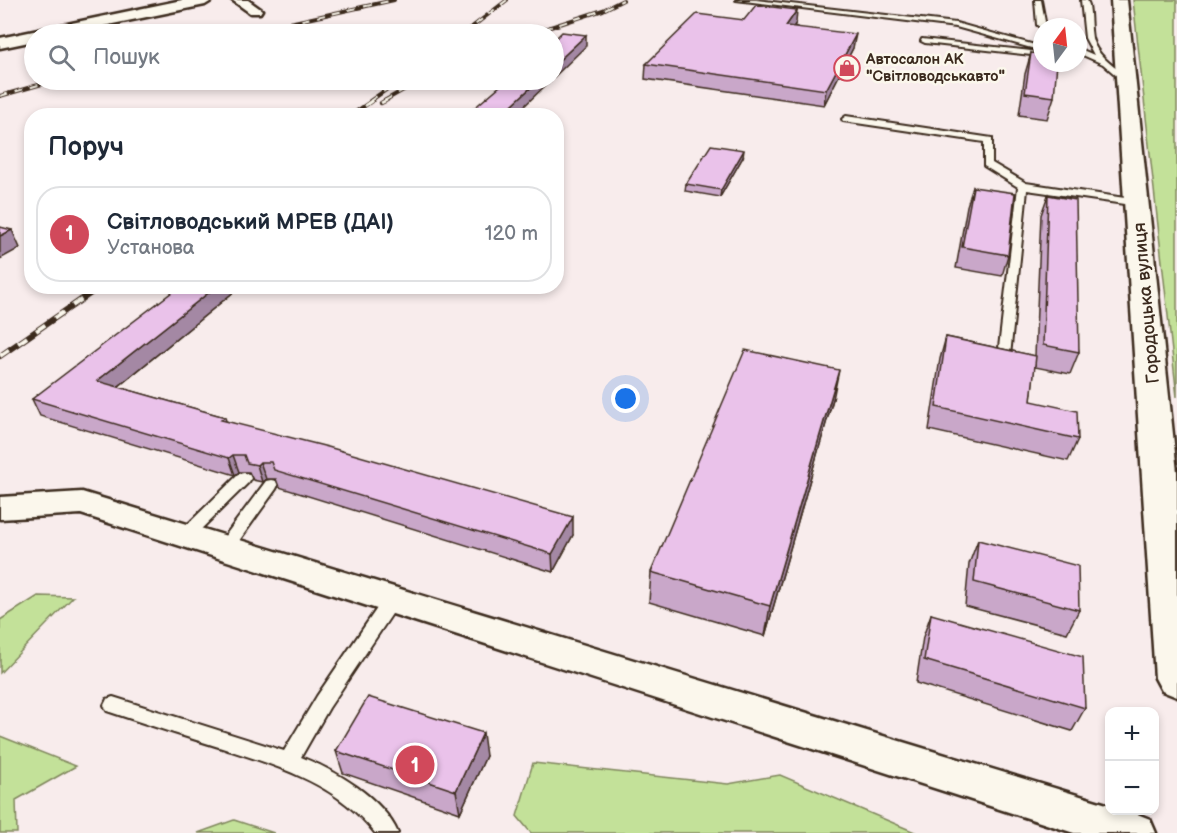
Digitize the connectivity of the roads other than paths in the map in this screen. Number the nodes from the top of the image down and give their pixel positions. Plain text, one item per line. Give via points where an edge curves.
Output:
1 (205, 0) edge
2 (239, 0) edge
3 (739, 0) edge
4 (1038, 0) edge
5 (1084, 0) edge
6 (1119, 0) edge
7 (255, 10) dead end
8 (1039, 18) edge
9 (90, 24) edge
10 (24, 38) edge
11 (925, 41) dead end
12 (0, 44) edge
13 (1033, 46) edge
14 (1033, 53) edge
15 (1087, 55) edge
16 (1087, 61) edge
17 (1117, 72) junction
18 (846, 119) dead end
19 (1023, 186) junction
20 (1138, 203) junction
21 (1004, 356) edge
22 (244, 477) dead end
23 (271, 485) dead end
24 (0, 508) edge
25 (186, 535) junction
26 (225, 548) junction
27 (392, 600) junction
28 (1177, 678) edge
29 (113, 705) dead end
30 (288, 761) junction
31 (388, 833) edge
32 (1136, 833) edge

1 - 9 main road
2 - 7 street
3 - 13 lane via 956,25
4 - 8 lane
5 - 17 lane via 1090,43
6 - 17 main road, Городоцька вулиця
10 - 12 main road
11 - 14 lane
15 - 17 lane
16 - 17 lane
17 - 20 main road, Городоцька вулиця
18 - 19 lane via 989,140 987,164
19 - 20 lane
19 - 21 lane
20 - 28 main road, Городоцька вулиця
22 - 25 lane
23 - 26 lane
24 - 25 street via 82,503
25 - 26 street
26 - 27 street
27 - 30 lane
27 - 32 street
29 - 30 lane
30 - 31 lane via 338,783 372,811

